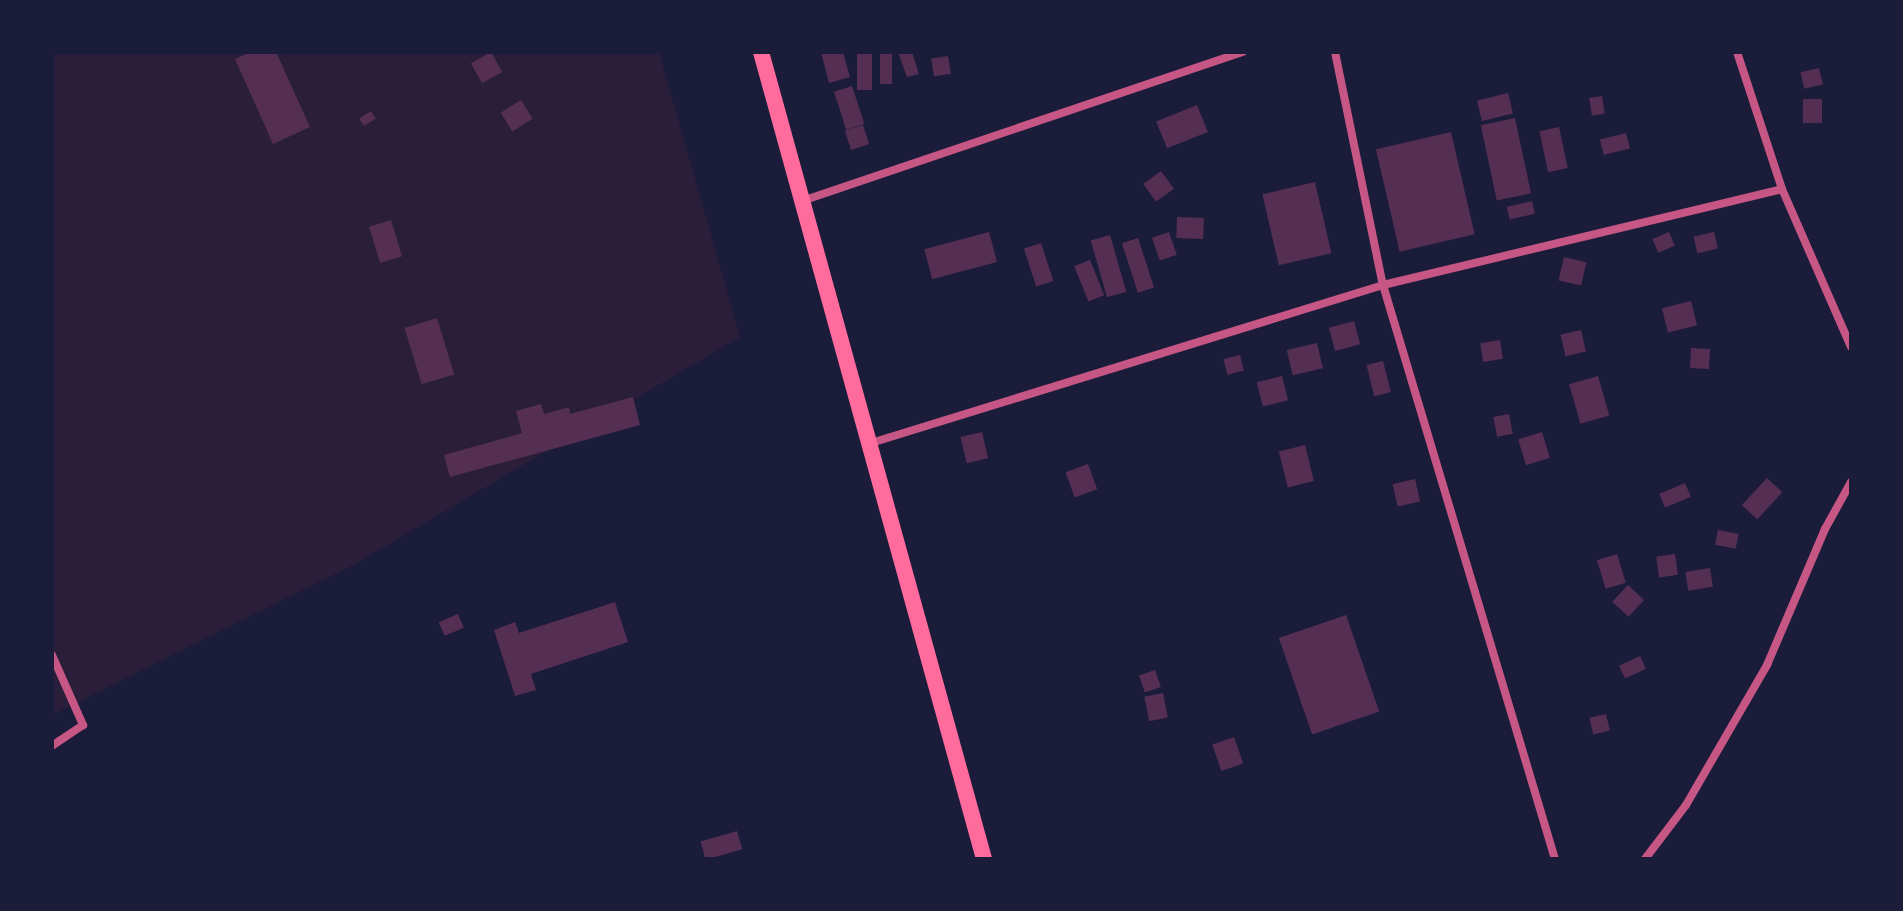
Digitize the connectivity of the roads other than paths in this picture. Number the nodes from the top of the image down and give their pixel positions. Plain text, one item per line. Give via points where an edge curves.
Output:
1 (761, 52) edge
2 (1243, 52) edge
3 (1335, 52) edge
4 (1737, 52) edge
5 (1782, 189) junction
6 (802, 201) junction
7 (1383, 285) junction
8 (1851, 347) edge
9 (871, 443) junction
10 (1851, 482) edge
11 (52, 655) edge
12 (52, 746) edge
13 (984, 859) edge
14 (1555, 859) edge
15 (1645, 859) edge

1 - 6 main road
2 - 6 street
3 - 7 street
4 - 5 street
5 - 7 street
5 - 8 street
6 - 9 main road
7 - 9 street
7 - 14 street
9 - 13 main road
10 - 15 street via 1767,665 1686,805
11 - 12 street via 83,725

